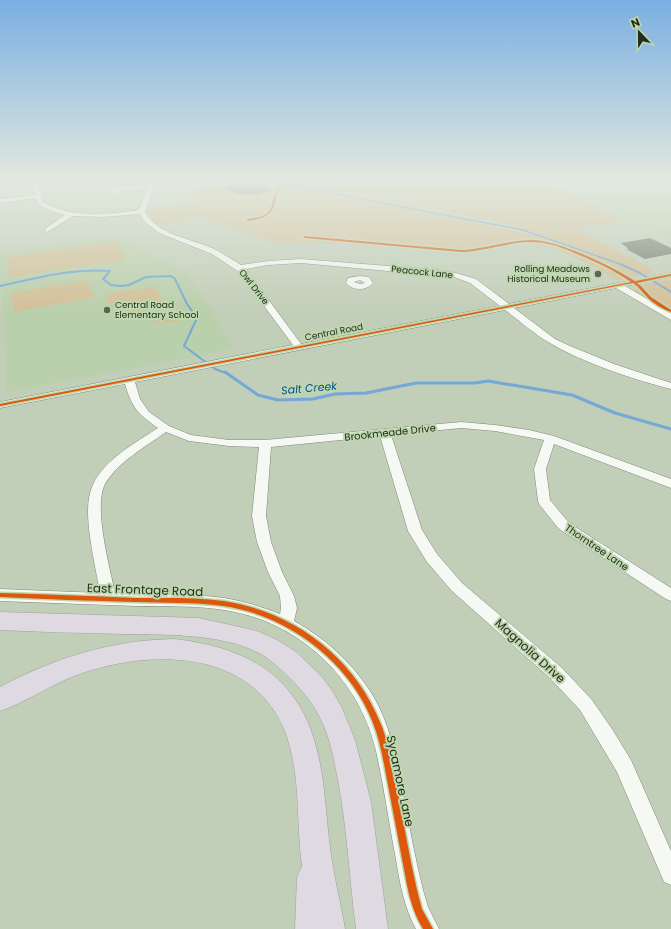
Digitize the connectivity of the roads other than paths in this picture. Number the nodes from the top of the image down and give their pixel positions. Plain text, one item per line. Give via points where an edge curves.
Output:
1 (54, 225) edge
2 (154, 225) edge
3 (47, 230) dead end
4 (366, 267) junction
5 (240, 268) junction
6 (671, 275) edge
7 (360, 278) dead end
8 (617, 285) junction
9 (507, 307) junction
10 (671, 317) edge
11 (299, 347) junction
12 (129, 380) junction
13 (671, 386) edge
14 (0, 405) edge
15 (165, 428) junction
16 (385, 433) junction
17 (550, 438) junction
18 (265, 444) junction
19 (671, 484) edge
20 (0, 595) edge
21 (671, 595) edge
22 (109, 599) junction
23 (0, 621) edge
24 (286, 623) junction
25 (0, 700) edge
26 (314, 844) junction
27 (671, 875) edge
28 (311, 929) edge
29 (330, 929) edge
30 (372, 929) edge
31 (428, 929) edge

1 - 3 street
2 - 5 street, Owl Drive via 159,230 210,250
4 - 5 street, Peacock Lane via 291,262
4 - 7 street
4 - 9 street, Peacock Lane via 437,272 463,277 473,281
5 - 11 street, Owl Drive
6 - 8 street, Central Road
8 - 9 street, Central Road
8 - 10 street
9 - 11 street, Central Road
9 - 13 street, Peacock Lane via 552,341 579,355
11 - 12 street, Central Road
12 - 14 street, Central Road
12 - 15 street, Brookmeade Drive via 135,399 145,414
15 - 18 street, Brookmeade Drive via 189,438
15 - 22 street via 117,463 98,486 94,497 94,512
16 - 17 street, Brookmeade Drive via 461,425
16 - 18 street, Brookmeade Drive
16 - 27 street, Magnolia Drive via 415,531 432,558 457,587 556,673 586,705 624,766
17 - 19 street, Brookmeade Drive
17 - 21 street, Thorntree Lane via 540,469 544,501 564,526
18 - 24 street via 259,516 264,542 287,596 289,608
20 - 22 street, East Frontage Road
22 - 24 street, East Frontage Road via 226,604
23 - 30 highway via 199,627 249,638 286,658 322,697 342,740 357,802
24 - 31 street, Sycamore Lane via 311,638 339,663 357,684 369,704 384,748 414,896
25 - 26 highway via 54,673 87,661 141,650 197,651 231,660 271,688 284,705 300,737 306,761
26 - 28 highway
26 - 29 highway

